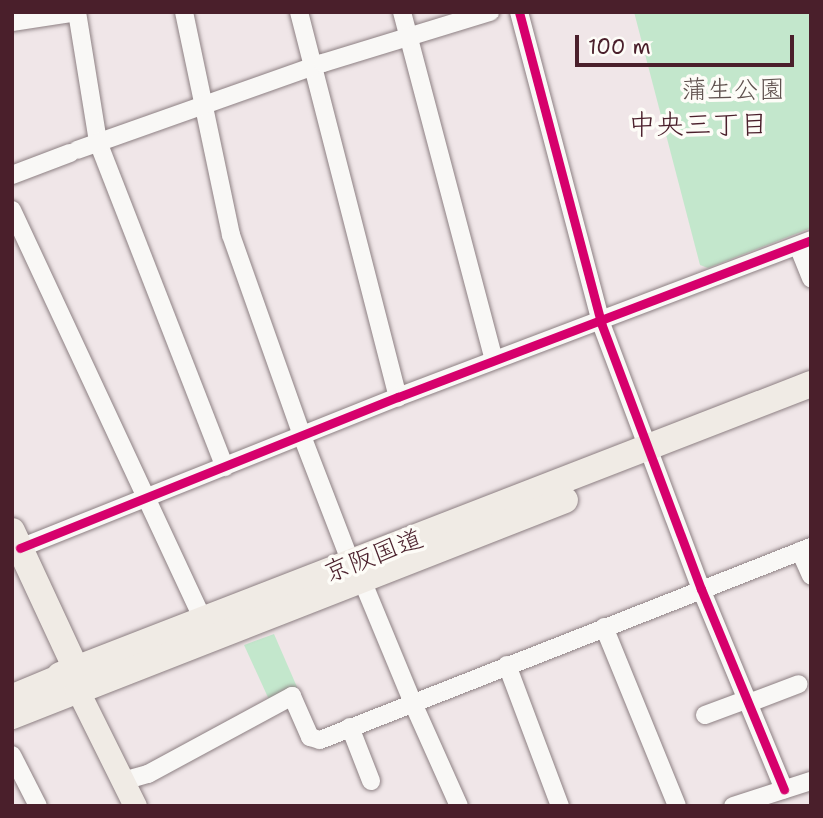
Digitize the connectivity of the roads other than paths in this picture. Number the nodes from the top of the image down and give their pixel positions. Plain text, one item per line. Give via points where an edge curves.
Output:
1 (184, 12) edge
2 (299, 12) edge
3 (402, 12) edge
4 (490, 12) edge
5 (519, 12) edge
6 (12, 22) edge
7 (408, 38) junction
8 (313, 66) junction
9 (204, 103) junction
10 (98, 142) junction
11 (12, 175) edge
12 (12, 211) edge
13 (804, 243) edge
14 (811, 279) edge
15 (601, 323) junction
16 (494, 359) junction
17 (811, 384) edge
18 (398, 397) junction
19 (811, 403) edge
20 (302, 436) junction
21 (652, 456) junction
22 (225, 467) junction
23 (145, 499) junction
24 (806, 549) edge
25 (15, 550) edge
26 (357, 571) junction
27 (811, 576) edge
28 (701, 589) junction
29 (203, 619) junction
30 (604, 627) junction
31 (508, 665) junction
32 (71, 678) junction
33 (799, 684) dead end
34 (12, 695) edge
35 (412, 701) junction
36 (749, 701) junction
37 (705, 715) dead end
38 (12, 717) edge
39 (350, 727) junction
40 (12, 755) edge
41 (123, 781) junction
42 (371, 781) dead end
43 (810, 785) edge
44 (784, 789) junction
45 (453, 804) edge
46 (38, 806) edge
47 (135, 806) edge
48 (560, 806) edge
49 (677, 806) edge
50 (733, 806) edge

1 - 9 street
2 - 8 street
3 - 7 street
4 - 7 street
5 - 15 street
6 - 10 street via 77,12
7 - 8 street
7 - 16 street
8 - 9 street
8 - 18 street
9 - 10 street
9 - 20 street via 231,235
10 - 11 street
10 - 22 street
12 - 23 street
13 - 14 street
13 - 15 street
15 - 16 street
15 - 21 street
16 - 18 street
17 - 21 highway, 京阪国道
18 - 20 street
19 - 21 highway, 京阪国道
20 - 22 street
20 - 26 street
21 - 26 highway, 京阪国道
21 - 28 street
22 - 23 street
23 - 25 street
23 - 29 street
24 - 27 street
24 - 28 street
25 - 32 highway
26 - 29 highway, 京阪国道
26 - 32 highway, 京阪国道
26 - 35 street
28 - 30 street
28 - 36 street
29 - 32 highway, 京阪国道
30 - 31 street
30 - 49 street
31 - 35 street
31 - 48 street
32 - 34 main road
32 - 38 main road
32 - 41 main road
33 - 36 street
35 - 39 street
35 - 45 street
36 - 37 street
36 - 44 street
39 - 41 street via 320,740 310,737 292,696 148,774
39 - 42 street
40 - 46 street
41 - 47 main road
43 - 44 street
44 - 50 street

